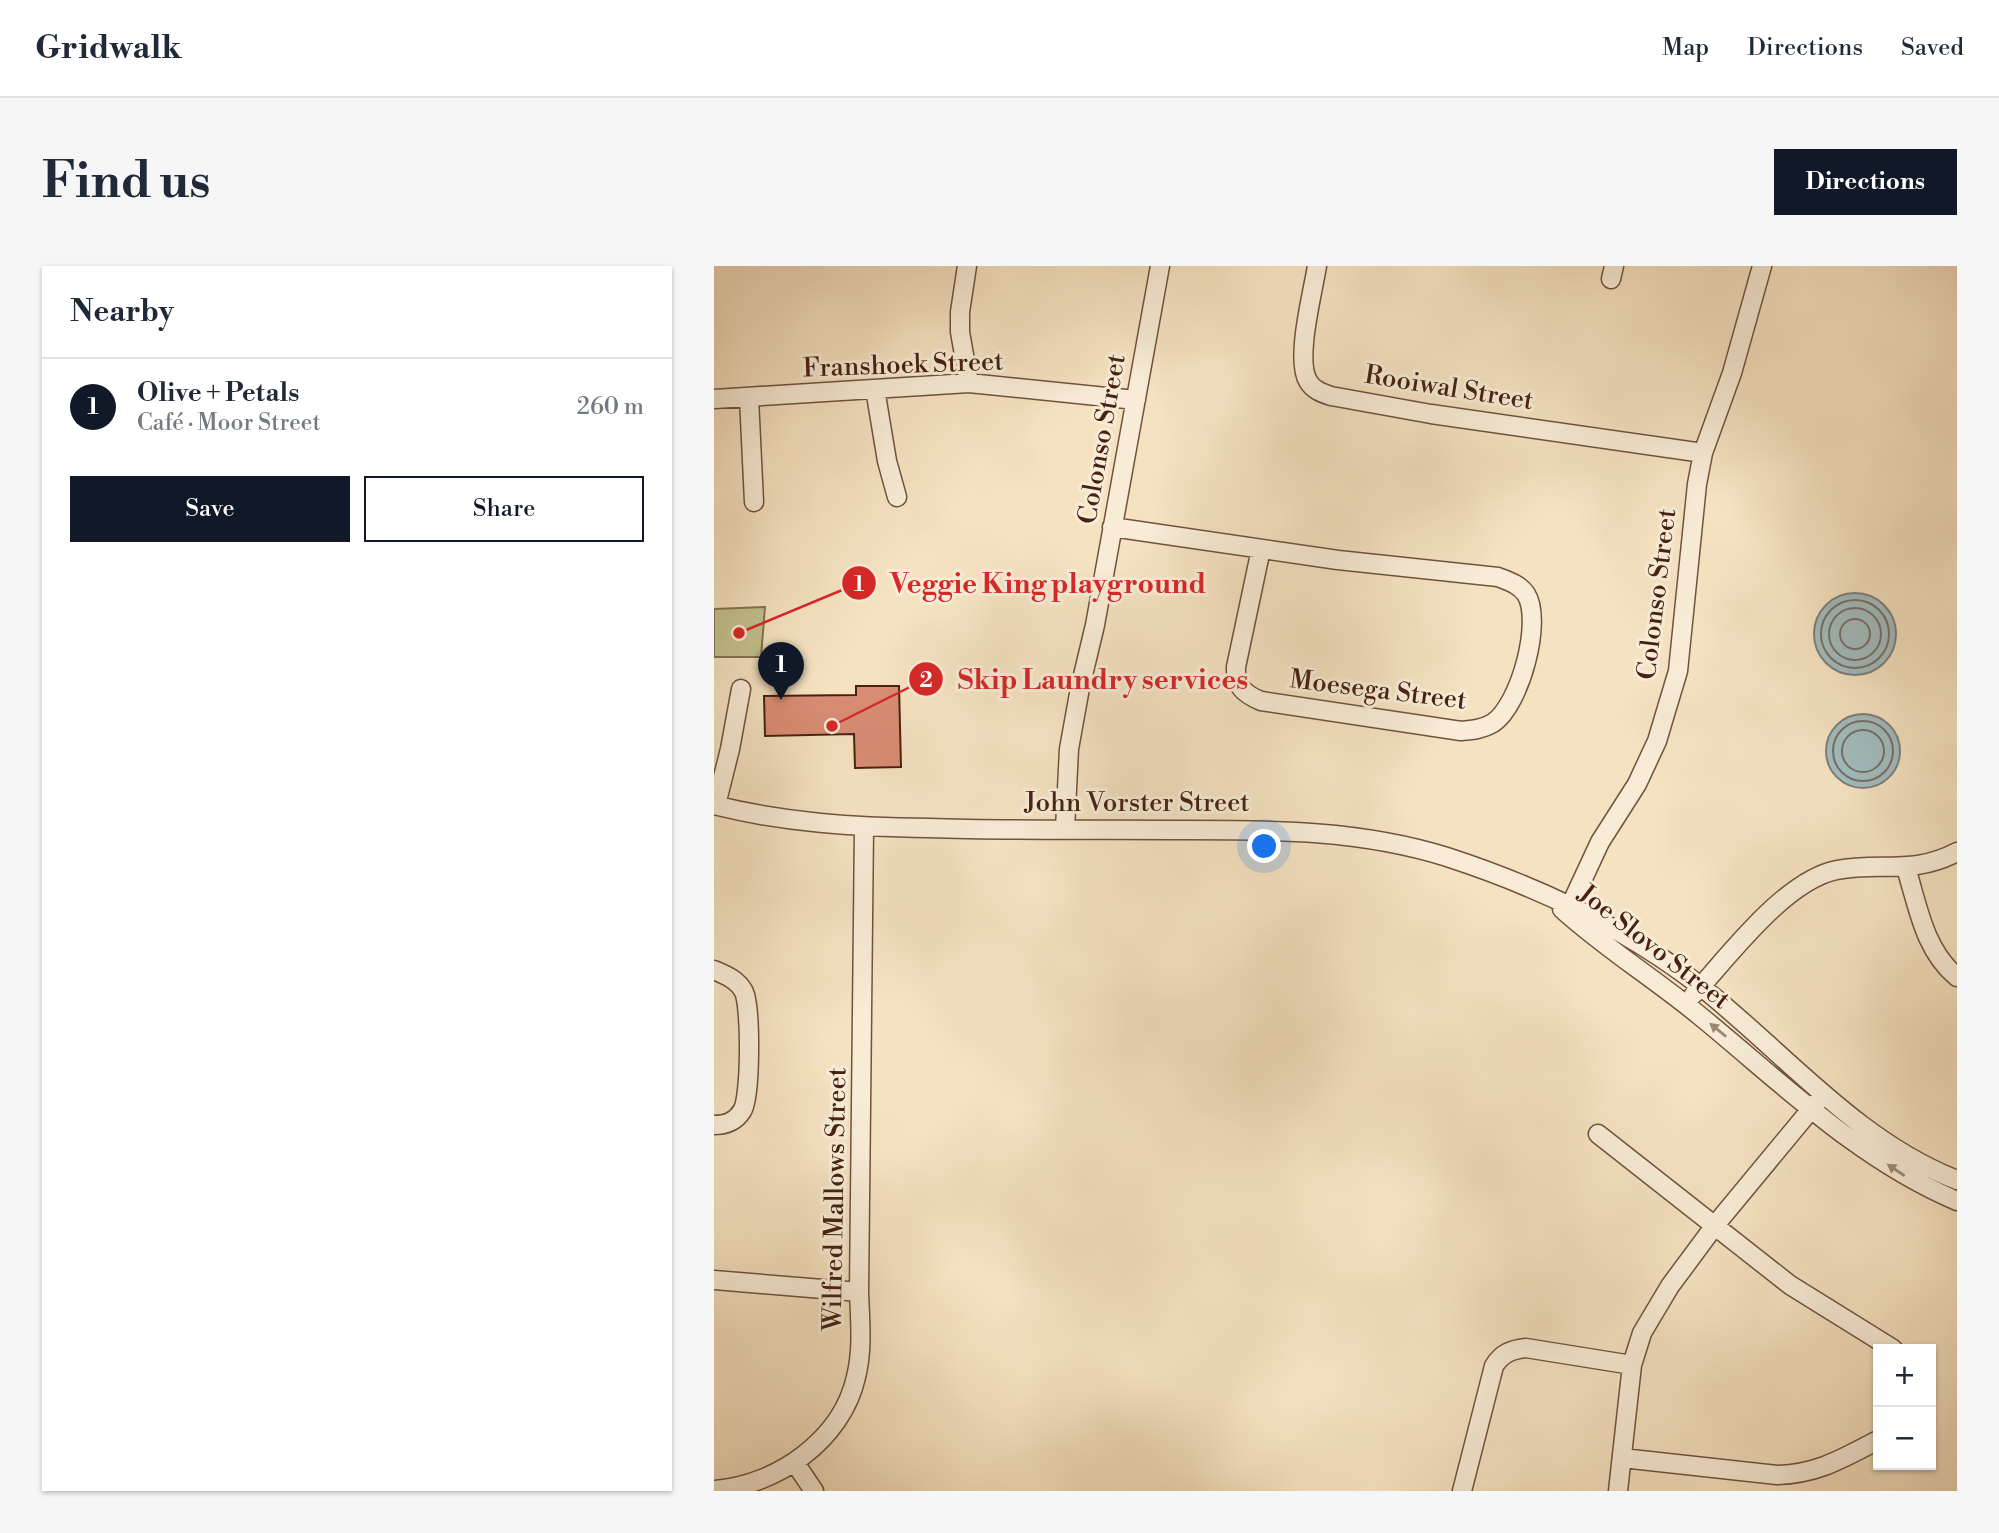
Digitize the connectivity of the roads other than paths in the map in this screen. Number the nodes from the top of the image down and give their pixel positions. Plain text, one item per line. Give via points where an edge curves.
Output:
1 (967, 266) edge
2 (1160, 266) edge
3 (1317, 266) edge
4 (1762, 266) edge
5 (969, 383) junction
6 (875, 388) junction
7 (749, 398) junction
8 (714, 399) edge
9 (1136, 400) junction
10 (1703, 453) junction
11 (897, 497) dead end
12 (754, 502) dead end
13 (1112, 527) junction
14 (1261, 549) junction
15 (741, 689) dead end
16 (715, 805) edge
17 (864, 827) junction
18 (1065, 829) junction
19 (1957, 852) edge
20 (1906, 868) junction
21 (1551, 899) joint
22 (1569, 910) junction
23 (714, 970) edge
24 (1957, 977) edge
25 (1701, 987) junction
26 (1685, 1004) junction
27 (1825, 1094) junction
28 (1810, 1110) junction
29 (714, 1125) edge
30 (1598, 1134) dead end
31 (1957, 1180) edge
32 (1957, 1201) edge
33 (1716, 1224) junction
34 (714, 1280) edge
35 (859, 1292) junction
36 (1885, 1344) edge
37 (1632, 1366) junction
38 (1873, 1443) edge
39 (1622, 1458) junction
40 (795, 1463) junction
41 (714, 1490) edge
42 (814, 1491) edge
43 (1462, 1491) edge
44 (1618, 1491) edge

1 - 5 street via 960,332
2 - 9 street, Colonso Street
3 - 10 street, Rooiwal Street via 1304,338 1307,380 1316,390 1431,414
4 - 10 street, Colonso Street via 1732,373
5 - 6 street, Franshoek Street
5 - 9 street, Franshoek Street
6 - 7 street, Franshoek Street
6 - 11 street
7 - 8 street, Franshoek Street
7 - 12 street
9 - 13 street, Colonso Street
10 - 22 street, Colonso Street via 1678,671 1670,700 1637,784 1600,842
13 - 14 street, Moesega Street
13 - 18 street, Colonso Street via 1069,749
14 - 14 street, Moesega Street via 1498,577 1513,583 1527,595 1531,608 1525,668 1512,701 1493,723 1461,731 1249,696 1235,677
15 - 16 street
16 - 17 street, John Vorster Street via 790,821
17 - 18 street, John Vorster Street
17 - 35 street, Wilfred Mallows Street
18 - 21 street, John Vorster Street via 1278,829 1356,836 1444,857 1505,877
19 - 20 street
20 - 24 street via 1926,935
20 - 25 street via 1836,870 1802,885 1768,913
21 - 22 street, Joe Slovo Street
22 - 25 street, Joe Slovo Street via 1611,926
22 - 26 street, Joe Slovo Street via 1613,951
23 - 29 street via 738,984 745,994 748,1056 743,1110 735,1120
25 - 26 street
25 - 27 street, Joe Slovo Street
28 -> 26 street, Joe Slovo Street
27 - 28 street
27 - 31 street, Joe Slovo Street via 1905,1156
32 -> 28 street, Joe Slovo Street via 1903,1175
28 - 33 street
30 - 33 street
33 - 36 street via 1790,1285
33 - 37 street via 1654,1311
34 - 35 street
35 - 40 street, Wilfred Mallows Street via 859,1358 849,1399 832,1426
37 - 39 street
37 - 43 street via 1525,1348 1500,1356
38 - 39 street via 1799,1474
39 - 44 street
40 - 41 street, Wilfred Mallows Street via 750,1484
40 - 42 street

